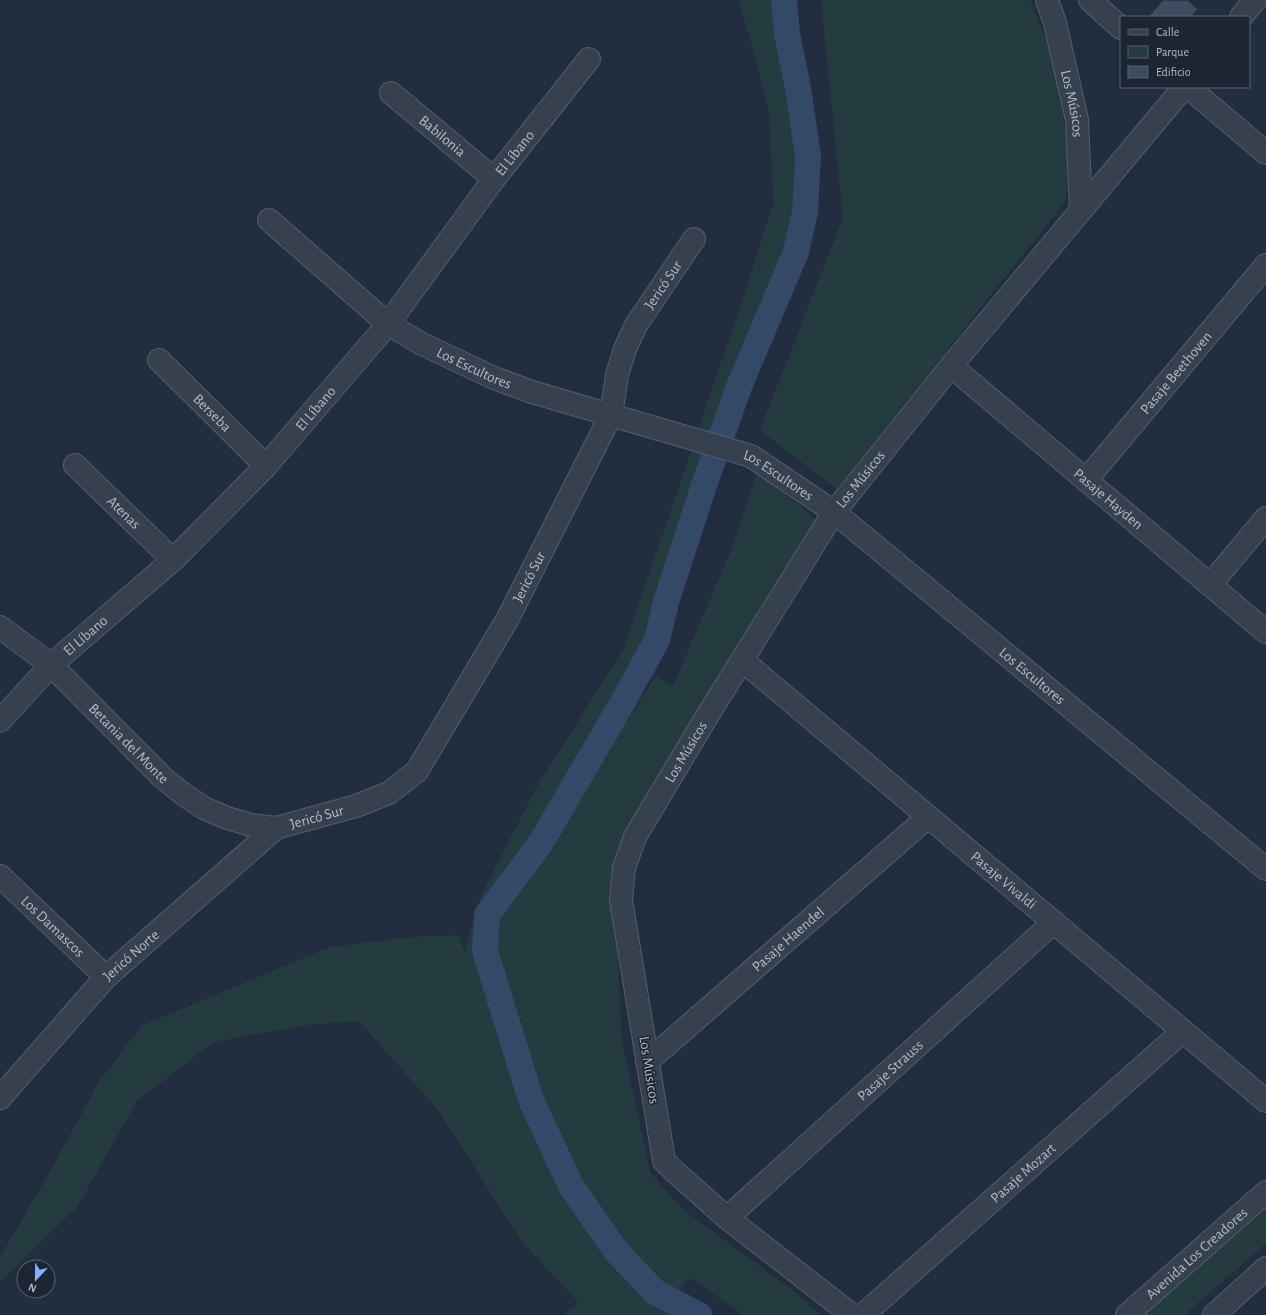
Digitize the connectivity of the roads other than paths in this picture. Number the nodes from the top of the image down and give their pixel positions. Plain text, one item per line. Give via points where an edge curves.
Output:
1 (1047, 0) edge
2 (1090, 0) edge
3 (1255, 0) edge
4 (1242, 16) edge
5 (1120, 27) edge
6 (589, 59) dead end
7 (1183, 88) edge
8 (1189, 88) edge
9 (391, 93) dead end
10 (1266, 153) edge
11 (494, 179) junction
12 (1081, 210) junction
13 (269, 220) dead end
14 (694, 239) dead end
15 (1266, 265) edge
16 (388, 324) junction
17 (158, 360) dead end
18 (951, 366) junction
19 (611, 415) junction
20 (75, 465) dead end
21 (266, 466) junction
22 (1086, 480) junction
23 (834, 512) junction
24 (1266, 518) edge
25 (173, 560) junction
26 (1210, 585) junction
27 (0, 627) edge
28 (1266, 632) edge
29 (742, 660) junction
30 (51, 665) junction
31 (0, 721) edge
32 (928, 817) junction
33 (276, 828) junction
34 (1266, 869) edge
35 (0, 876) edge
36 (1054, 922) junction
37 (106, 977) junction
38 (1183, 1031) junction
39 (647, 1062) junction
40 (0, 1098) edge
41 (1266, 1101) edge
42 (1266, 1192) edge
43 (727, 1218) junction
44 (1266, 1268) edge
45 (852, 1315) edge
46 (863, 1315) edge
47 (1127, 1315) edge
48 (1214, 1315) edge

1 - 12 street, Los Músicos via 1055,22 1077,120
2 - 5 street
3 - 4 street
6 - 11 street, El Líbano
7 - 12 street, Los Músicos
8 - 10 street
9 - 11 street, Babilonia
11 - 16 street, El Líbano
12 - 18 street, Los Músicos
13 - 16 street, Los Escultores
14 - 19 street, Jericó Sur via 636,325 617,375
15 - 22 street, Pasaje Beethoven
16 - 19 street, Los Escultores via 422,344 494,378
16 - 21 street, El Líbano
17 - 21 street, Berseba
18 - 22 street, Pasaje Hayden
18 - 23 street, Los Músicos
19 - 23 street, Los Escultores via 751,456
19 - 33 street, Jericó Sur via 507,620 417,771 388,794 356,806
20 - 25 street, Atenas
21 - 25 street, El Líbano
22 - 26 street, Pasaje Hayden
23 - 29 street, Los Músicos
23 - 34 street, Los Escultores
24 - 26 street
25 - 30 street, El Líbano
26 - 28 street, Pasaje Hayden
27 - 30 street, Betania del Monte
29 - 32 street, Pasaje Vivaldi
29 - 39 street, Los Músicos via 635,837 624,868 621,900
30 - 31 street, El Líbano
30 - 33 street, Betania del Monte via 183,794 204,808 227,818
32 - 36 street, Pasaje Vivaldi
32 - 39 street, Pasaje Haendel
33 - 37 street, Jericó Norte
35 - 37 street, Los Damascos
36 - 38 street, Pasaje Vivaldi
36 - 43 street, Pasaje Strauss
37 - 40 street, Jericó Norte
38 - 41 street, Pasaje Vivaldi
38 - 46 street, Pasaje Mozart
39 - 43 street, Los Músicos via 664,1160
42 - 47 street, Avenida Los Creadores
43 - 45 street, Los Músicos
44 - 48 street

